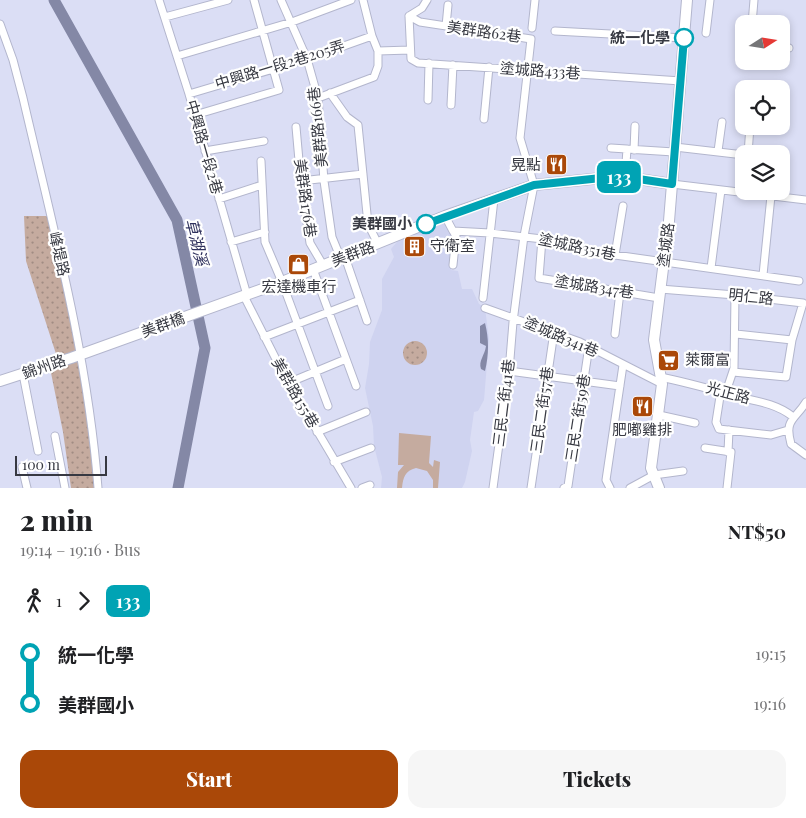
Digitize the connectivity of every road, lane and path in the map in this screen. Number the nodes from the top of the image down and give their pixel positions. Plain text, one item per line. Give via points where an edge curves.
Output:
1 (159, 0) edge
2 (228, 0) edge
3 (254, 0) edge
4 (281, 0) edge
5 (351, 0) edge
6 (363, 0) edge
7 (427, 0) edge
8 (535, 0) edge
9 (687, 0) edge
10 (710, 0) edge
11 (754, 0) edge
12 (448, 5) dead end
13 (753, 15) edge
14 (409, 16) junction
15 (165, 18) junction
16 (292, 22) junction
17 (0, 24) edge
18 (446, 26) junction
19 (532, 28) dead end
20 (263, 31) junction
21 (555, 31) dead end
22 (706, 33) dead end
23 (372, 36) junction
24 (684, 38) junction
25 (410, 50) junction
26 (378, 52) junction
27 (177, 56) junction
28 (307, 59) junction
29 (429, 63) junction
30 (453, 65) junction
31 (489, 67) junction
32 (273, 69) junction
33 (528, 71) junction
34 (680, 80) junction
35 (330, 93) junction
36 (188, 94) junction
37 (318, 98) junction
38 (428, 100) dead end
39 (451, 105) dead end
40 (195, 115) junction
41 (484, 119) dead end
42 (722, 122) dead end
43 (635, 126) dead end
44 (296, 127) dead end
45 (264, 141) dead end
46 (611, 148) dead end
47 (630, 150) junction
48 (675, 150) junction
49 (205, 151) junction
50 (718, 151) junction
51 (735, 154) edge
52 (261, 161) dead end
53 (363, 174) junction
54 (625, 177) junction
55 (323, 178) junction
56 (301, 181) junction
57 (672, 184) junction
58 (262, 185) junction
59 (534, 185) junction
60 (722, 190) junction
61 (735, 192) edge
62 (790, 198) edge
63 (219, 199) junction
64 (494, 199) junction
65 (772, 200) edge
66 (806, 200) edge
67 (623, 206) dead end
68 (445, 216) junction
69 (454, 231) junction
70 (265, 232) junction
71 (490, 233) junction
72 (524, 236) junction
73 (542, 239) junction
74 (231, 242) junction
75 (378, 244) junction
76 (615, 255) junction
77 (343, 258) junction
78 (664, 262) junction
79 (453, 266) dead end
80 (318, 267) junction
81 (712, 268) junction
82 (763, 275) junction
83 (799, 281) dead end
84 (282, 282) junction
85 (620, 292) junction
86 (660, 294) junction
87 (735, 295) junction
88 (242, 296) junction
89 (483, 298) dead end
90 (360, 300) junction
91 (485, 308) dead end
92 (329, 312) junction
93 (514, 318) junction
94 (367, 321) dead end
95 (298, 324) junction
96 (554, 332) junction
97 (615, 334) dead end
98 (736, 334) junction
99 (264, 337) junction
100 (792, 340) junction
101 (589, 346) junction
102 (85, 353) junction
103 (346, 359) junction
104 (623, 365) junction
105 (315, 371) junction
106 (509, 371) junction
107 (733, 372) junction
108 (23, 374) junction
109 (546, 376) junction
110 (661, 380) junction
111 (0, 381) edge
112 (584, 382) junction
113 (288, 383) junction
114 (356, 386) dead end
115 (620, 386) junction
116 (723, 391) junction
117 (806, 402) edge
118 (328, 406) dead end
119 (803, 411) edge
120 (366, 412) dead end
121 (659, 415) junction
122 (792, 416) junction
123 (695, 423) dead end
124 (729, 430) junction
125 (788, 430) junction
126 (317, 432) junction
127 (55, 436) dead end
128 (371, 448) dead end
129 (705, 448) dead end
130 (38, 451) dead end
131 (728, 452) junction
132 (806, 455) edge
133 (334, 462) junction
134 (22, 467) dead end
135 (680, 469) dead end
136 (654, 475) junction
137 (370, 484) dead end
138 (27, 488) edge
139 (65, 488) edge
140 (98, 488) edge
141 (351, 488) edge
142 (362, 488) edge
143 (492, 488) edge
144 (531, 488) edge
145 (564, 488) edge
146 (610, 488) edge
147 (630, 488) edge
148 (659, 488) edge
149 (727, 488) edge

1 - 15 street, 中興路一段2巷
2 - 15 street
3 - 20 street
4 - 16 street, 美群路166巷
5 - 16 street
6 - 23 street
7 - 14 street via 422,8
8 - 19 street
9 - 24 street, 塗城路
10 - 22 street
11 - 13 street
12 - 18 street
14 - 18 street, 美群路62巷 via 420,22
14 - 25 street
15 - 27 street, 中興路一段2巷
16 - 20 street
16 - 28 street, 美群路166巷
17 - 102 street, 峰堤路 via 23,98
18 - 33 street, 美群路62巷 via 531,39
20 - 27 street
20 - 32 street
21 - 24 street
23 - 26 street
23 - 28 street, 中興路一段2巷205弄
24 - 34 street, 塗城路
25 - 26 street
25 - 29 street, 塗城路433巷 via 411,59
26 - 35 street via 374,77
27 - 36 street, 中興路一段2巷
28 - 32 street, 中興路一段2巷205弄
28 - 37 street, 美群路166巷
29 - 30 street, 塗城路433巷
29 - 38 street
30 - 31 street, 塗城路433巷
30 - 39 street
31 - 33 street, 塗城路433巷
31 - 41 street
32 - 36 street, 中興路一段2巷205弄
32 - 40 street via 279,90
33 - 34 street, 塗城路433巷
33 - 59 street, 美群路62巷 via 520,138
34 - 48 street, 塗城路
35 - 37 street
35 - 53 street via 347,117 358,125
36 - 40 street, 中興路一段2巷
37 - 55 street, 美群路166巷
40 - 49 street, 中興路一段2巷
42 - 50 street
43 - 47 street
44 - 56 street, 美群路176巷
45 - 49 street
46 - 47 street
47 - 48 street
47 - 54 street
48 - 50 street
48 - 57 street, 塗城路
49 - 63 street, 中興路一段2巷
50 - 51 street
52 - 58 street
53 - 55 street
53 - 75 street via 368,224
54 - 57 street, 美群路
54 - 59 street, 美群路
55 - 56 street
55 - 77 street, 美群路166巷 via 332,237
56 - 80 street, 美群路176巷 via 310,243
57 - 60 street
57 - 78 street, 塗城路
58 - 63 street
58 - 70 street
59 - 64 street, 美群路
59 - 72 street, 三民二街41巷
60 - 61 street
60 - 81 street
62 - 66 street
63 - 74 street, 中興路一段2巷
64 - 68 street, 美群路
64 - 71 street
65 - 82 street
67 - 76 street
68 - 69 street
68 - 75 street, 美群路
69 - 71 street, 塗城路351巷
69 - 79 street
70 - 74 street
70 - 84 street via 265,242
71 - 72 street, 塗城路351巷
71 - 89 street
72 - 73 street, 塗城路351巷
72 - 93 street, 三民二街41巷
73 - 76 street, 塗城路351巷 via 544,243
73 - 85 street, 塗城路347巷 via 539,278
74 - 88 street, 中興路一段2巷
75 - 77 street, 美群路
76 - 78 street, 塗城路351巷
77 - 80 street, 美群路
77 - 90 street, 美群路166巷
78 - 81 street, 塗城路351巷
78 - 86 street, 塗城路
80 - 84 street, 美群路
80 - 92 street, 美群路176巷
81 - 82 street, 塗城路351巷
82 - 83 street, 塗城路351巷
84 - 88 street, 美群路
84 - 95 street
85 - 86 street, 塗城路347巷
85 - 97 street
86 - 87 street, 明仁路
86 - 110 street, 塗城路 via 654,340
87 - 98 street
87 - 100 street, 明仁路 via 802,303
88 - 99 street, 美群路155巷
88 - 102 street, 美群橋
90 - 92 street
90 - 94 street, 美群路166巷
91 - 93 street, 塗城路341巷
92 - 95 street
92 - 103 street, 美群路176巷
93 - 96 street, 塗城路341巷
93 - 106 street, 三民二街41巷
95 - 99 street
95 - 105 street
96 - 101 street, 塗城路341巷
96 - 109 street, 三民二街57巷
98 - 100 street
98 - 107 street
99 - 113 street, 美群路155巷
100 - 107 street via 786,377
101 - 104 street, 塗城路341巷
101 - 112 street, 三民二街59巷
102 - 108 street, 錦州路
102 - 140 street, 峰堤路
103 - 105 street
103 - 114 street, 美群路176巷
104 - 110 street, 塗城路341巷
104 - 115 street
105 - 113 street
105 - 118 street
106 - 109 street
106 - 143 street, 三民二街41巷
107 - 116 street
108 - 111 street, 錦州路
108 - 130 street
109 - 112 street
109 - 144 street, 三民二街57巷
110 - 116 street, 光正路
110 - 121 street, 塗城路
112 - 115 street
112 - 145 street, 三民二街59巷 via 568,486
113 - 126 street, 美群路155巷
115 - 146 street via 606,480
116 - 122 street, 光正路 via 766,402
116 - 124 street via 716,422 719,429
117 - 119 street
119 - 122 street
120 - 126 street
121 - 123 street
121 - 136 street, 塗城路 via 651,468
122 - 125 street
124 - 125 street via 771,435
124 - 131 street
125 - 132 street via 791,444
126 - 133 street, 美群路155巷
127 - 139 street
128 - 133 street
129 - 131 street
131 - 149 street via 731,452
133 - 141 street, 美群路155巷
134 - 138 street
135 - 136 street
136 - 147 street
136 - 148 street, 塗城路
137 - 142 street

